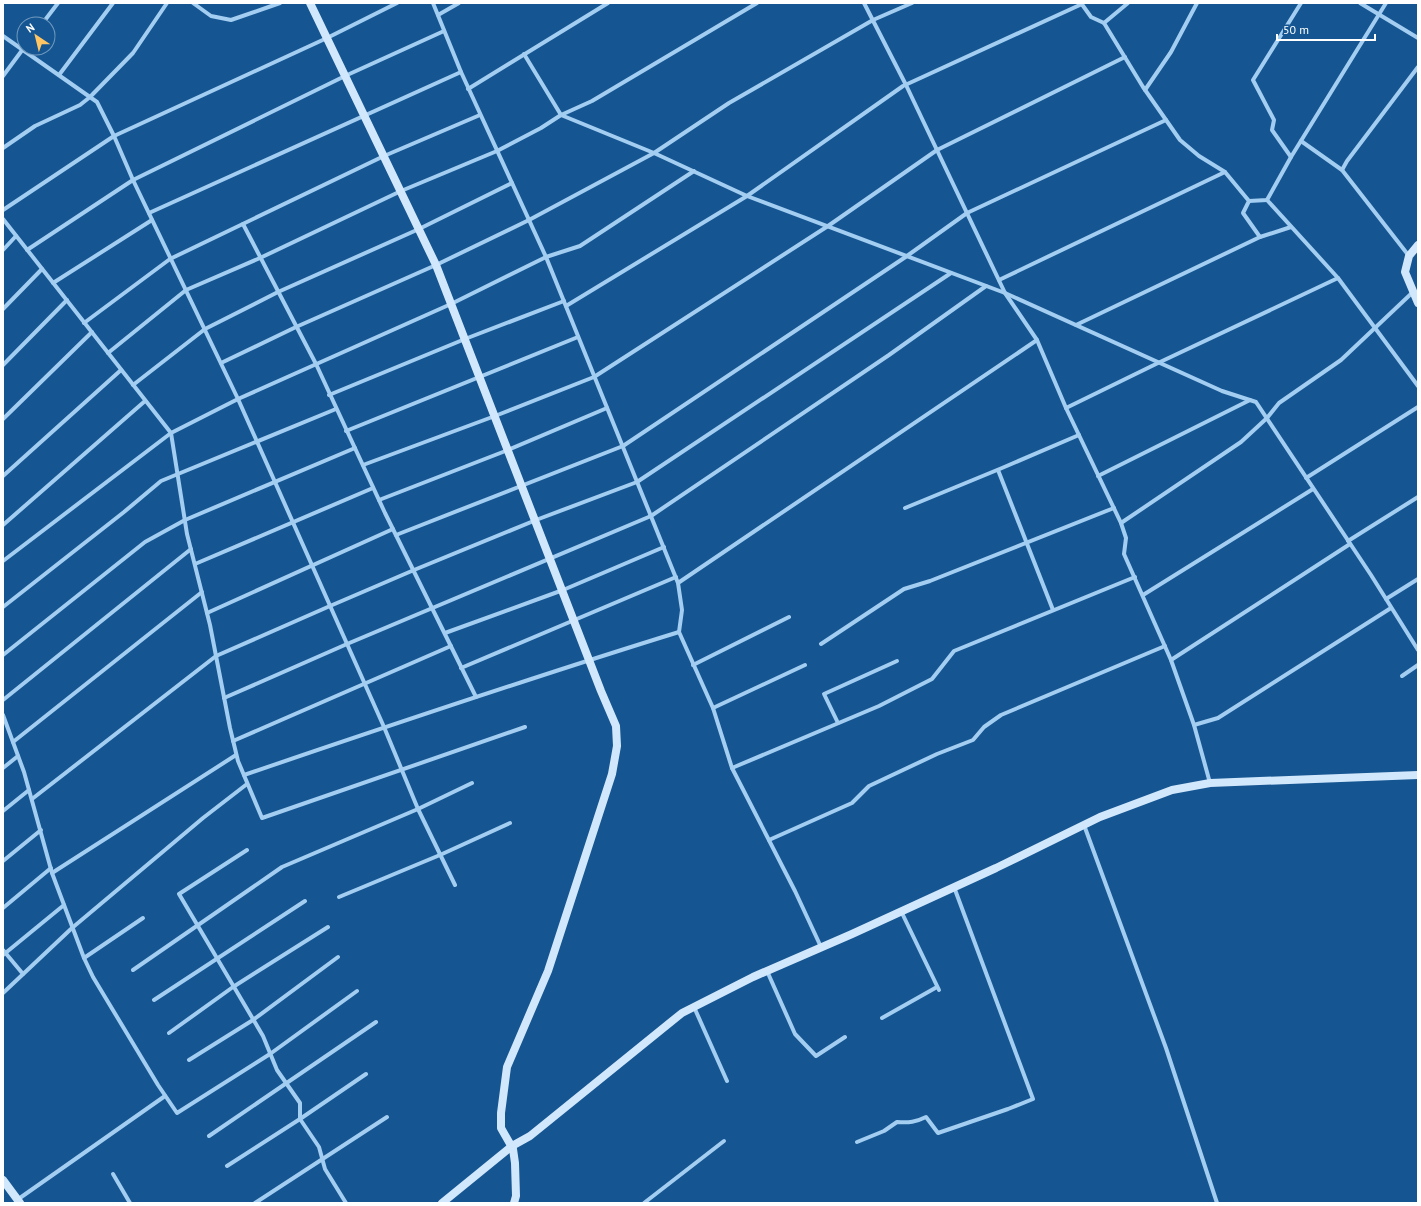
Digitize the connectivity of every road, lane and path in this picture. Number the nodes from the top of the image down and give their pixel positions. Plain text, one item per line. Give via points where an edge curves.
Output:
1 (58, 3) edge
2 (113, 3) edge
3 (167, 3) edge
4 (193, 3) edge
5 (280, 3) edge
6 (310, 3) edge
7 (398, 3) edge
8 (433, 3) edge
9 (460, 3) edge
10 (608, 3) edge
11 (757, 3) edge
12 (864, 3) edge
13 (912, 3) edge
14 (1081, 3) edge
15 (1128, 3) edge
16 (1197, 3) edge
17 (1301, 3) edge
18 (1360, 3) edge
19 (1386, 3) edge
20 (1379, 14) junction
21 (438, 15) junction
22 (48, 16) edge
23 (873, 20) junction
24 (1104, 23) junction
25 (444, 31) junction
26 (3, 36) edge
27 (326, 38) junction
28 (1418, 38) edge
29 (16, 44) edge
30 (524, 54) junction
31 (17, 56) edge
32 (34, 56) edge
33 (1125, 57) junction
34 (1418, 67) edge
35 (461, 72) junction
36 (59, 75) junction
37 (3, 76) edge
38 (345, 76) junction
39 (906, 85) junction
40 (468, 89) junction
41 (1145, 90) junction
42 (90, 97) junction
43 (480, 115) junction
44 (561, 115) junction
45 (365, 116) junction
46 (1166, 120) junction
47 (114, 136) junction
48 (1301, 141) junction
49 (3, 148) edge
50 (937, 150) junction
51 (497, 151) junction
52 (654, 154) junction
53 (384, 156) junction
54 (1291, 157) junction
55 (1342, 170) junction
56 (694, 171) junction
57 (1225, 172) junction
58 (133, 180) junction
59 (512, 183) junction
60 (401, 191) junction
61 (748, 196) junction
62 (1267, 200) junction
63 (1249, 201) junction
64 (3, 210) edge
65 (967, 213) junction
66 (148, 214) junction
67 (3, 219) edge
68 (152, 220) junction
69 (529, 220) junction
70 (243, 224) junction
71 (828, 226) junction
72 (1291, 226) junction
73 (419, 229) junction
74 (16, 236) junction
75 (1260, 237) junction
76 (1418, 245) edge
77 (3, 250) edge
78 (27, 250) junction
79 (907, 256) junction
80 (1410, 256) junction
81 (546, 257) junction
82 (260, 258) junction
83 (170, 259) junction
84 (436, 265) junction
85 (42, 269) junction
86 (951, 273) junction
87 (1338, 278) junction
88 (998, 280) junction
89 (53, 283) junction
90 (986, 286) junction
91 (186, 290) junction
92 (278, 292) junction
93 (1413, 292) junction
94 (1005, 293) junction
95 (67, 300) junction
96 (564, 301) junction
97 (1418, 303) edge
98 (451, 304) junction
99 (566, 306) junction
100 (3, 309) edge
101 (84, 323) junction
102 (1076, 325) junction
103 (296, 327) junction
104 (1375, 327) junction
105 (205, 329) junction
106 (92, 332) junction
107 (578, 337) junction
108 (465, 339) junction
109 (1037, 340) junction
110 (108, 353) junction
111 (221, 363) junction
112 (1158, 363) junction
113 (316, 364) junction
114 (3, 365) edge
115 (121, 370) junction
116 (480, 376) junction
117 (594, 377) junction
118 (133, 385) junction
119 (1418, 386) edge
120 (329, 395) junction
121 (238, 399) junction
122 (1250, 400) junction
123 (145, 401) junction
124 (1418, 407) edge
125 (607, 408) junction
126 (1066, 408) junction
127 (336, 409) junction
128 (495, 416) junction
129 (1267, 418) junction
130 (3, 419) edge
131 (346, 431) junction
132 (170, 433) junction
133 (1079, 435) junction
134 (258, 442) junction
135 (623, 446) junction
136 (355, 448) junction
137 (508, 450) junction
138 (363, 465) junction
139 (998, 470) junction
140 (178, 474) junction
141 (3, 476) edge
142 (1098, 476) junction
143 (1306, 478) junction
144 (275, 482) junction
145 (637, 482) junction
146 (523, 487) junction
147 (373, 488) junction
148 (1313, 488) junction
149 (1418, 497) edge
150 (379, 500) junction
151 (905, 508) dead end
152 (1114, 508) junction
153 (651, 516) junction
154 (185, 520) junction
155 (536, 520) junction
156 (293, 523) junction
157 (1121, 523) junction
158 (3, 525) edge
159 (393, 529) junction
160 (396, 535) junction
161 (1349, 542) junction
162 (1026, 543) junction
163 (664, 547) junction
164 (191, 549) junction
165 (551, 558) junction
166 (3, 561) edge
167 (195, 564) junction
168 (313, 566) junction
169 (414, 570) junction
170 (1135, 576) junction
171 (676, 577) junction
172 (1418, 579) edge
173 (678, 583) junction
174 (563, 590) junction
175 (202, 592) junction
176 (1143, 595) junction
177 (1386, 599) junction
178 (330, 606) junction
179 (3, 607) edge
180 (1391, 608) junction
181 (433, 609) junction
182 (1053, 610) junction
183 (208, 613) junction
184 (789, 617) dead end
185 (575, 620) junction
186 (679, 632) junction
187 (445, 633) junction
188 (347, 644) junction
189 (821, 644) dead end
190 (451, 646) junction
191 (1164, 646) junction
192 (1418, 650) edge
193 (3, 656) edge
194 (216, 656) junction
195 (590, 659) junction
196 (1171, 660) junction
197 (898, 661) dead end
198 (693, 665) junction
199 (805, 665) dead end
200 (1418, 665) edge
201 (461, 668) junction
202 (1402, 676) dead end
203 (365, 684) junction
204 (476, 697) junction
205 (224, 698) junction
206 (3, 700) edge
207 (713, 708) junction
208 (3, 715) edge
209 (838, 723) junction
210 (1194, 725) junction
211 (384, 727) junction
212 (525, 727) dead end
213 (233, 741) junction
214 (13, 742) junction
215 (236, 755) junction
216 (18, 756) junction
217 (3, 768) edge
218 (732, 768) junction
219 (402, 770) junction
220 (244, 775) junction
221 (1418, 775) edge
222 (472, 783) dead end
223 (1210, 783) junction
224 (247, 784) junction
225 (29, 790) junction
226 (32, 799) junction
227 (418, 809) junction
228 (3, 812) edge
229 (510, 823) dead end
230 (1084, 825) junction
231 (40, 830) junction
232 (769, 840) junction
233 (247, 850) dead end
234 (440, 855) junction
235 (3, 862) edge
236 (52, 871) junction
237 (455, 885) dead end
238 (954, 887) junction
239 (339, 897) dead end
240 (305, 901) dead end
241 (64, 905) junction
242 (3, 908) edge
243 (901, 911) junction
244 (143, 918) dead end
245 (198, 926) junction
246 (72, 928) junction
247 (328, 928) dead end
248 (821, 947) junction
249 (4, 953) edge
250 (338, 957) dead end
251 (84, 958) junction
252 (217, 959) junction
253 (133, 970) dead end
254 (767, 971) junction
255 (23, 974) junction
256 (233, 987) junction
257 (357, 991) dead end
258 (3, 993) edge
259 (154, 1000) dead end
260 (694, 1007) junction
261 (882, 1018) dead end
262 (253, 1020) junction
263 (376, 1022) dead end
264 (169, 1033) dead end
265 (845, 1037) dead end
266 (270, 1054) junction
267 (189, 1060) dead end
268 (366, 1074) dead end
269 (727, 1081) dead end
270 (287, 1084) junction
271 (165, 1096) junction
272 (386, 1117) dead end
273 (300, 1119) junction
274 (209, 1136) dead end
275 (724, 1141) dead end
276 (857, 1142) dead end
277 (512, 1146) junction
278 (322, 1158) junction
279 (227, 1166) dead end
280 (113, 1174) dead end
281 (3, 1180) edge
282 (19, 1201) edge
283 (130, 1203) edge
284 (254, 1203) edge
285 (346, 1203) edge
286 (442, 1203) edge
287 (514, 1203) edge
288 (644, 1203) edge
289 (1217, 1203) edge

1 - 22 street
2 - 36 street
3 - 42 street via 133,53
4 - 5 street via 211,16 231,20
6 - 27 street
7 - 27 street
8 - 21 street
9 - 21 street
10 - 30 street
11 - 44 street via 592,101
12 - 23 street
13 - 23 street
14 - 24 street via 1091,17
14 - 39 street
15 - 24 street
16 - 41 street via 1171,52
17 - 54 street via 1253,80 1274,120 1272,130
18 - 20 street
19 - 20 street
20 - 28 street
20 - 48 street
21 - 25 street
23 - 39 street
23 - 52 street via 729,103
24 - 33 street
25 - 35 street
25 - 38 street
26 - 29 street
27 - 38 street
27 - 47 street
30 - 40 street
30 - 44 street
31 - 37 street
32 - 36 street
33 - 41 street
33 - 50 street
34 - 55 street
35 - 40 street
35 - 45 street
36 - 42 street
38 - 45 street
38 - 58 street
39 - 50 street
39 - 61 street
40 - 43 street
41 - 46 street
42 - 47 street via 97,102
42 - 49 street via 80,105 35,126
43 - 51 street
43 - 53 street
44 - 51 street
44 - 52 street
45 - 53 street
45 - 66 street
46 - 57 street via 1180,140 1199,156
46 - 65 street
47 - 58 street
47 - 64 street
48 - 54 street
48 - 55 street
50 - 65 street
50 - 71 street
51 - 59 street
51 - 60 street
52 - 56 street
52 - 69 street
53 - 60 street
53 - 70 street
54 - 62 street
55 - 80 street
56 - 61 street
56 - 81 street via 580,246
57 - 63 street
57 - 88 street
58 - 66 street
58 - 78 street
59 - 69 street
59 - 73 street
60 - 73 street
60 - 82 street
61 - 71 street
61 - 99 street
62 - 63 street
62 - 72 street
63 - 75 street via 1243,213
65 - 79 street
65 - 88 street
66 - 68 street
67 - 74 street
68 - 83 street
68 - 89 street
69 - 81 street
69 - 84 street
70 - 82 street
70 - 83 street
71 - 79 street
71 - 117 street
72 - 75 street
72 - 87 street
73 - 84 street
73 - 92 street
74 - 77 street
74 - 78 street
75 - 102 street
76 - 80 street
78 - 85 street
79 - 86 street
79 - 135 street
80 - 93 street via 1405,272
81 - 96 street
81 - 98 street
82 - 91 street
82 - 92 street
83 - 91 street
83 - 101 street
84 - 98 street
84 - 103 street
85 - 89 street
85 - 100 street
86 - 90 street
86 - 145 street
87 - 104 street
87 - 112 street
88 - 94 street
89 - 95 street
90 - 94 street
90 - 153 street
91 - 105 street
91 - 110 street
92 - 103 street
92 - 105 street
93 - 97 street
93 - 104 street
94 - 102 street
94 - 109 street
95 - 101 street
95 - 114 street
96 - 99 street
96 - 108 street
98 - 108 street
98 - 113 street
99 - 107 street
101 - 106 street
102 - 112 street
103 - 111 street
103 - 113 street
104 - 119 street
104 - 129 street via 1342,360 1279,403
105 - 111 street
105 - 118 street
106 - 110 street
106 - 130 street
107 - 116 street
107 - 117 street
108 - 116 street
108 - 120 street
109 - 126 street
109 - 173 street
110 - 115 street
111 - 121 street
112 - 122 street via 1222,391
112 - 126 street
113 - 120 street
113 - 121 street
115 - 118 street
115 - 141 street
116 - 128 street
116 - 131 street
117 - 125 street
117 - 128 street
118 - 123 street
120 - 127 street
121 - 132 street
121 - 134 street
122 - 129 street via 1256,402
122 - 142 street
123 - 132 street
123 - 158 street
124 - 143 street
125 - 135 street
125 - 137 street
126 - 133 street
127 - 131 street
127 - 134 street
128 - 137 street
128 - 138 street
129 - 143 street
129 - 157 street via 1241,442
131 - 136 street
132 - 140 street
132 - 166 street
133 - 139 street
133 - 142 street
134 - 140 street
134 - 144 street
135 - 145 street
135 - 146 street
136 - 138 street
136 - 144 street
137 - 146 street
137 - 150 street
138 - 147 street
139 - 151 street
139 - 162 street
140 - 154 street
140 - 179 street via 161,481
142 - 152 street
143 - 148 street
144 - 154 street
144 - 156 street
145 - 153 street
145 - 155 street
146 - 155 street
146 - 160 street
147 - 150 street
147 - 156 street
148 - 161 street
148 - 176 street
149 - 161 street
150 - 159 street
152 - 157 street
152 - 162 street
153 - 163 street
153 - 165 street
154 - 164 street
154 - 193 street via 145,542
155 - 165 street
155 - 169 street
156 - 167 street
156 - 168 street
157 - 170 street via 1126,538 1124,554
159 - 160 street
159 - 168 street
160 - 169 street
161 - 177 street
161 - 196 street
162 - 182 street
162 - 189 street via 904,589
163 - 171 street
163 - 174 street
164 - 167 street
164 - 206 street
165 - 174 street
165 - 181 street
167 - 175 street
168 - 178 street
168 - 183 street
169 - 178 street
169 - 181 street
170 - 176 street
170 - 182 street
171 - 173 street
171 - 185 street
172 - 177 street
173 - 186 street via 682,610
174 - 185 street
174 - 187 street
175 - 183 street
175 - 214 street
176 - 191 street
177 - 180 street
178 - 188 street
178 - 194 street
180 - 192 street
180 - 210 street via 1218,718
181 - 187 street
181 - 188 street
182 - 209 street via 954,651 932,679
183 - 194 street
184 - 198 street
185 - 195 street
185 - 201 street
186 - 195 street
186 - 198 street
187 - 190 street
188 - 203 street
188 - 205 street
190 - 201 street
190 - 203 street
191 - 196 street
191 - 232 street via 1001,715 973,740 869,786 852,803
194 - 205 street
194 - 226 street
195 - 204 street
195 - 277 street via 616,726 618,746 612,774 548,971 507,1067 500,1112 501,1128
196 - 210 street
197 - 209 street via 824,694
198 - 207 street
199 - 207 street
200 - 202 street
201 - 204 street
203 - 211 street
203 - 213 street
204 - 211 street
205 - 213 street
207 - 218 street
208 - 214 street
209 - 218 street
210 - 223 street
211 - 219 street
211 - 220 street
212 - 219 street
213 - 215 street
214 - 216 street
215 - 220 street
215 - 236 street
216 - 217 street
216 - 225 street
218 - 232 street
219 - 224 street via 262,818
219 - 227 street
220 - 224 street
221 - 223 street
222 - 227 street
223 - 230 street via 1172,790
224 - 246 street
225 - 226 street
225 - 228 street
226 - 231 street
227 - 234 street
227 - 245 street via 282,867
229 - 234 street
230 - 238 street
230 - 289 street via 1166,1048
231 - 235 street
231 - 236 street
232 - 248 street
233 - 245 street via 180,894
234 - 237 street
234 - 239 street
236 - 241 street
236 - 242 street
238 - 243 street
238 - 276 street via 1033,1099 938,1133 926,1117 916,1122 897,1122 884,1131
240 - 252 street
241 - 246 street
241 - 249 street
243 - 248 street
243 - 261 street via 938,988
244 - 251 street
245 - 252 street
245 - 253 street
246 - 251 street
246 - 255 street
247 - 256 street
248 - 254 street
249 - 255 street
250 - 262 street
251 - 271 street
252 - 256 street
252 - 259 street
254 - 260 street
254 - 265 street via 795,1034 816,1056
255 - 258 street
256 - 262 street
256 - 264 street
257 - 266 street
260 - 269 street
260 - 277 street via 682,1013 530,1136
262 - 266 street
262 - 267 street
263 - 270 street
266 - 270 street
266 - 271 street via 177,1113
268 - 273 street
270 - 273 street via 300,1103
270 - 274 street
271 - 282 street
272 - 278 street
273 - 278 street via 319,1147
273 - 279 street
275 - 288 street
277 - 286 street
277 - 287 street via 515,1162
278 - 284 street
278 - 285 street
280 - 283 street
281 - 282 street

